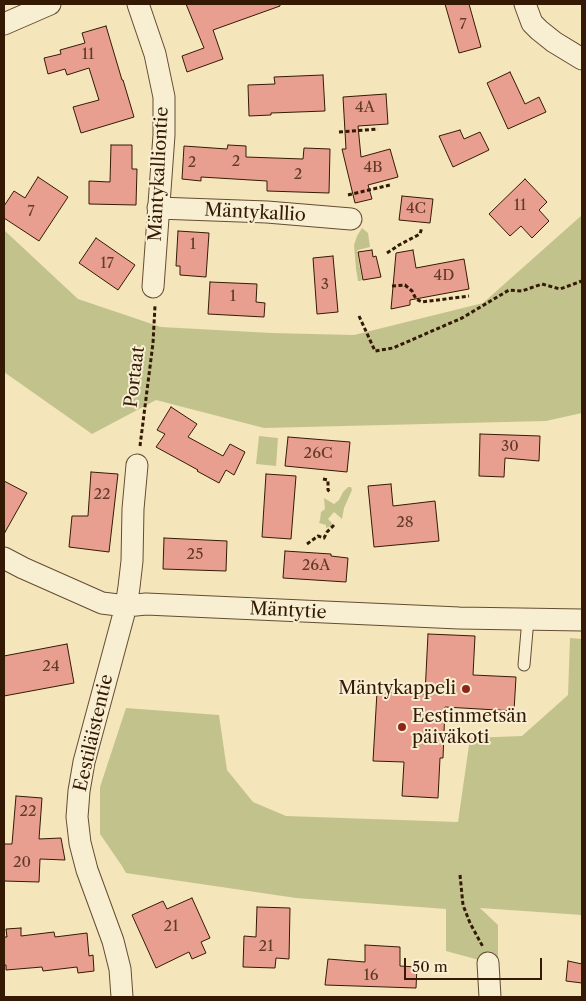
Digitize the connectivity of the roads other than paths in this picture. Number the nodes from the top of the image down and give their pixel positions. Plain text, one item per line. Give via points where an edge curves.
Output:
1 (50, 4) edge
2 (138, 4) edge
3 (525, 4) edge
4 (4, 24) edge
5 (582, 59) edge
6 (158, 208) junction
7 (351, 219) dead end
8 (154, 294) road end
9 (137, 465) road end
10 (4, 558) edge
11 (126, 606) junction
12 (528, 619) junction
13 (582, 620) edge
14 (524, 665) dead end
15 (488, 964) road end
16 (122, 997) edge
17 (490, 997) edge

1 - 4 street
2 - 6 street, Mäntykalliontie via 155,54 164,97
3 - 5 street via 532,23 539,30
6 - 7 street, Mäntykallio
6 - 8 street, Mäntykalliontie
9 - 11 street, Eestiläistentie
10 - 11 street, Mäntytie via 102,603
11 - 12 street, Mäntytie via 146,604
11 - 16 street, Eestiläistentie via 84,762 77,818 87,870 120,969
12 - 13 street, Mäntytie
12 - 14 lane
15 - 17 street

